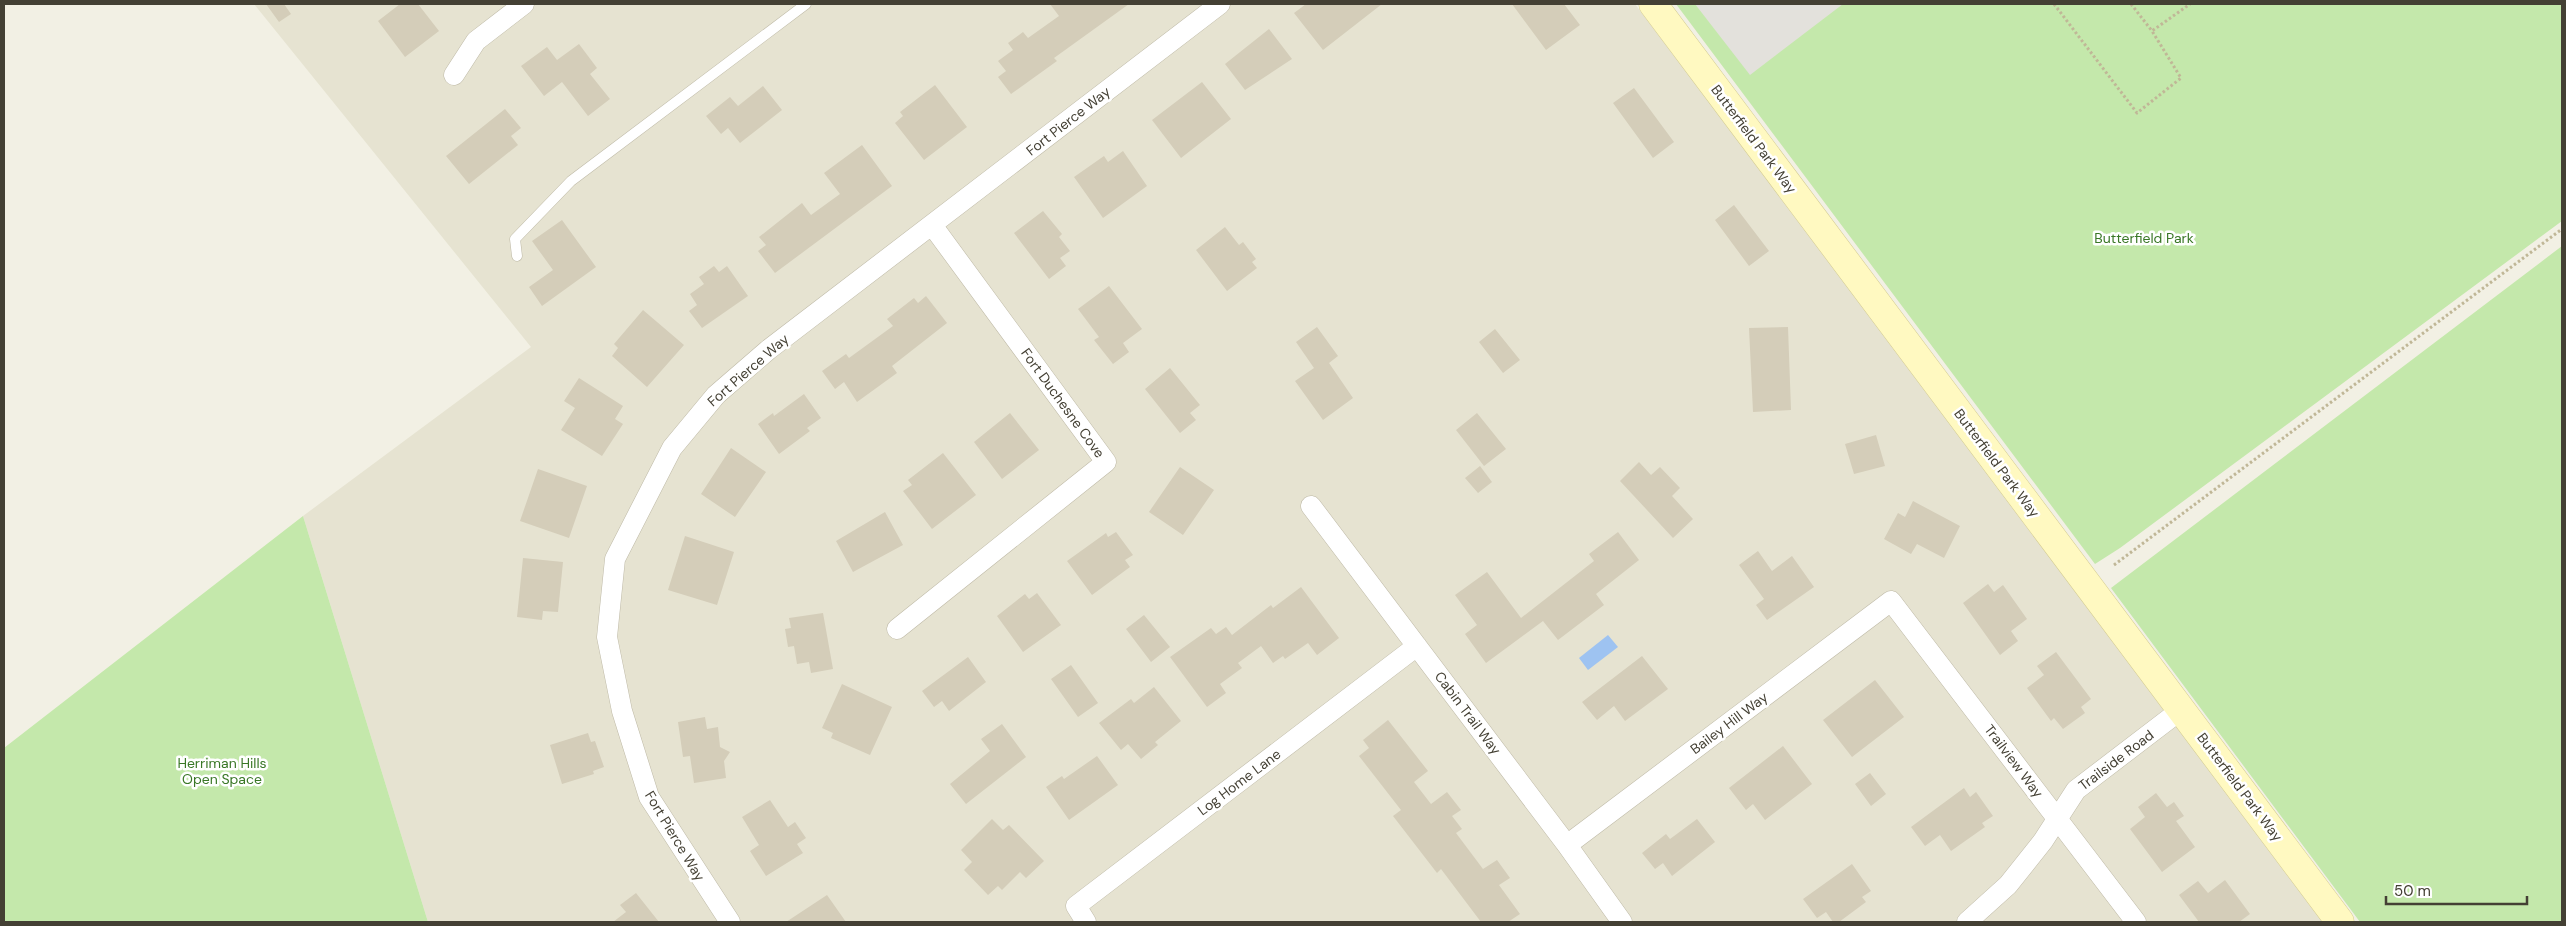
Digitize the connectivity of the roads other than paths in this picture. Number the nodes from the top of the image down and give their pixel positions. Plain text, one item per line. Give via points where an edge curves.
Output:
1 (524, 4) edge
2 (806, 4) edge
3 (1220, 4) edge
4 (1653, 4) edge
5 (454, 75) dead end
6 (932, 225) junction
7 (517, 256) dead end
8 (1312, 506) dead end
9 (1891, 601) joint
10 (897, 629) dead end
11 (1417, 646) junction
12 (2182, 709) junction
13 (2057, 818) junction
14 (1567, 845) junction
15 (730, 922) edge
16 (1086, 922) edge
17 (1622, 922) edge
18 (1967, 922) edge
19 (2136, 922) edge
20 (2340, 922) edge

1 - 5 street via 476,40
2 - 7 lane via 571,181 515,239
3 - 6 street, Fort Pierce Way
4 - 12 street, Butterfield Park Way
6 - 10 street, Fort Duchesne Cove via 1106,462
6 - 15 street, Fort Pierce Way via 768,350 716,395 672,448 615,559 608,637 624,720 649,797
8 - 11 street, Cabin Trail Way
9 - 13 street, Trailview Way
9 - 14 street, Bailey Hill Way
11 - 14 street, Cabin Trail Way
11 - 16 street, Log Home Lane via 1076,906
12 - 13 street, Trailside Road via 2076,790
12 - 20 street, Butterfield Park Way
13 - 18 street, Trailside Road via 2008,885
13 - 19 street, Trailview Way
14 - 17 street, Cabin Trail Way

